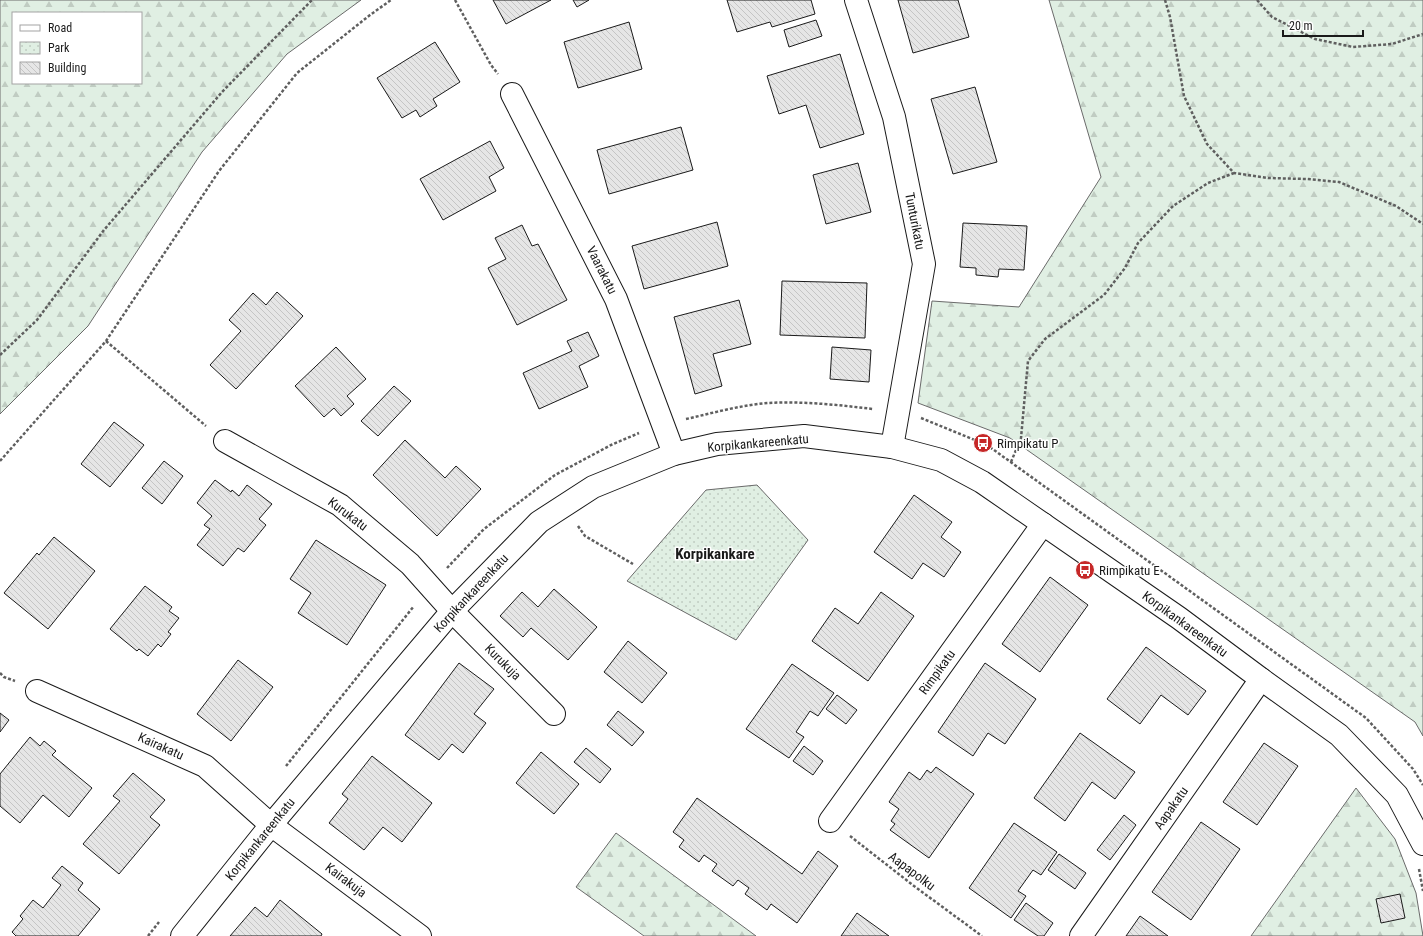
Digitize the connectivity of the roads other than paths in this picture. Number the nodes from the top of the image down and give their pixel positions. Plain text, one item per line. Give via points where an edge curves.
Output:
1 (856, 0) edge
2 (512, 94) road end
3 (225, 441) road end
4 (892, 447) junction
5 (674, 454) junction
6 (1042, 524) junction
7 (452, 610) junction
8 (1261, 679) junction
9 (37, 691) dead end
10 (554, 714) dead end
11 (830, 821) road end
12 (271, 825) junction
13 (1423, 844) edge
14 (182, 936) edge
15 (420, 936) edge
16 (1081, 936) edge

1 - 4 street, Tunturikatu via 894,117 924,264
2 - 5 street, Vaarakatu via 616,299
3 - 7 street, Kurukatu via 340,505 410,564
4 - 5 street, Korpikankareenkatu via 804,436 717,444
4 - 6 street, Korpikankareenkatu via 941,460 982,482
5 - 7 street, Korpikankareenkatu via 593,487 539,522
6 - 8 street, Korpikankareenkatu via 1179,618
6 - 11 street, Rimpikatu
7 - 10 street, Kurukuja
7 - 12 street, Korpikankareenkatu
8 - 13 street, Korpikankareenkatu via 1338,735 1349,746 1397,795
8 - 16 street, Aapakatu
9 - 12 street, Kairakatu via 205,766
12 - 14 street, Korpikankareenkatu
12 - 15 street, Kairakuja

